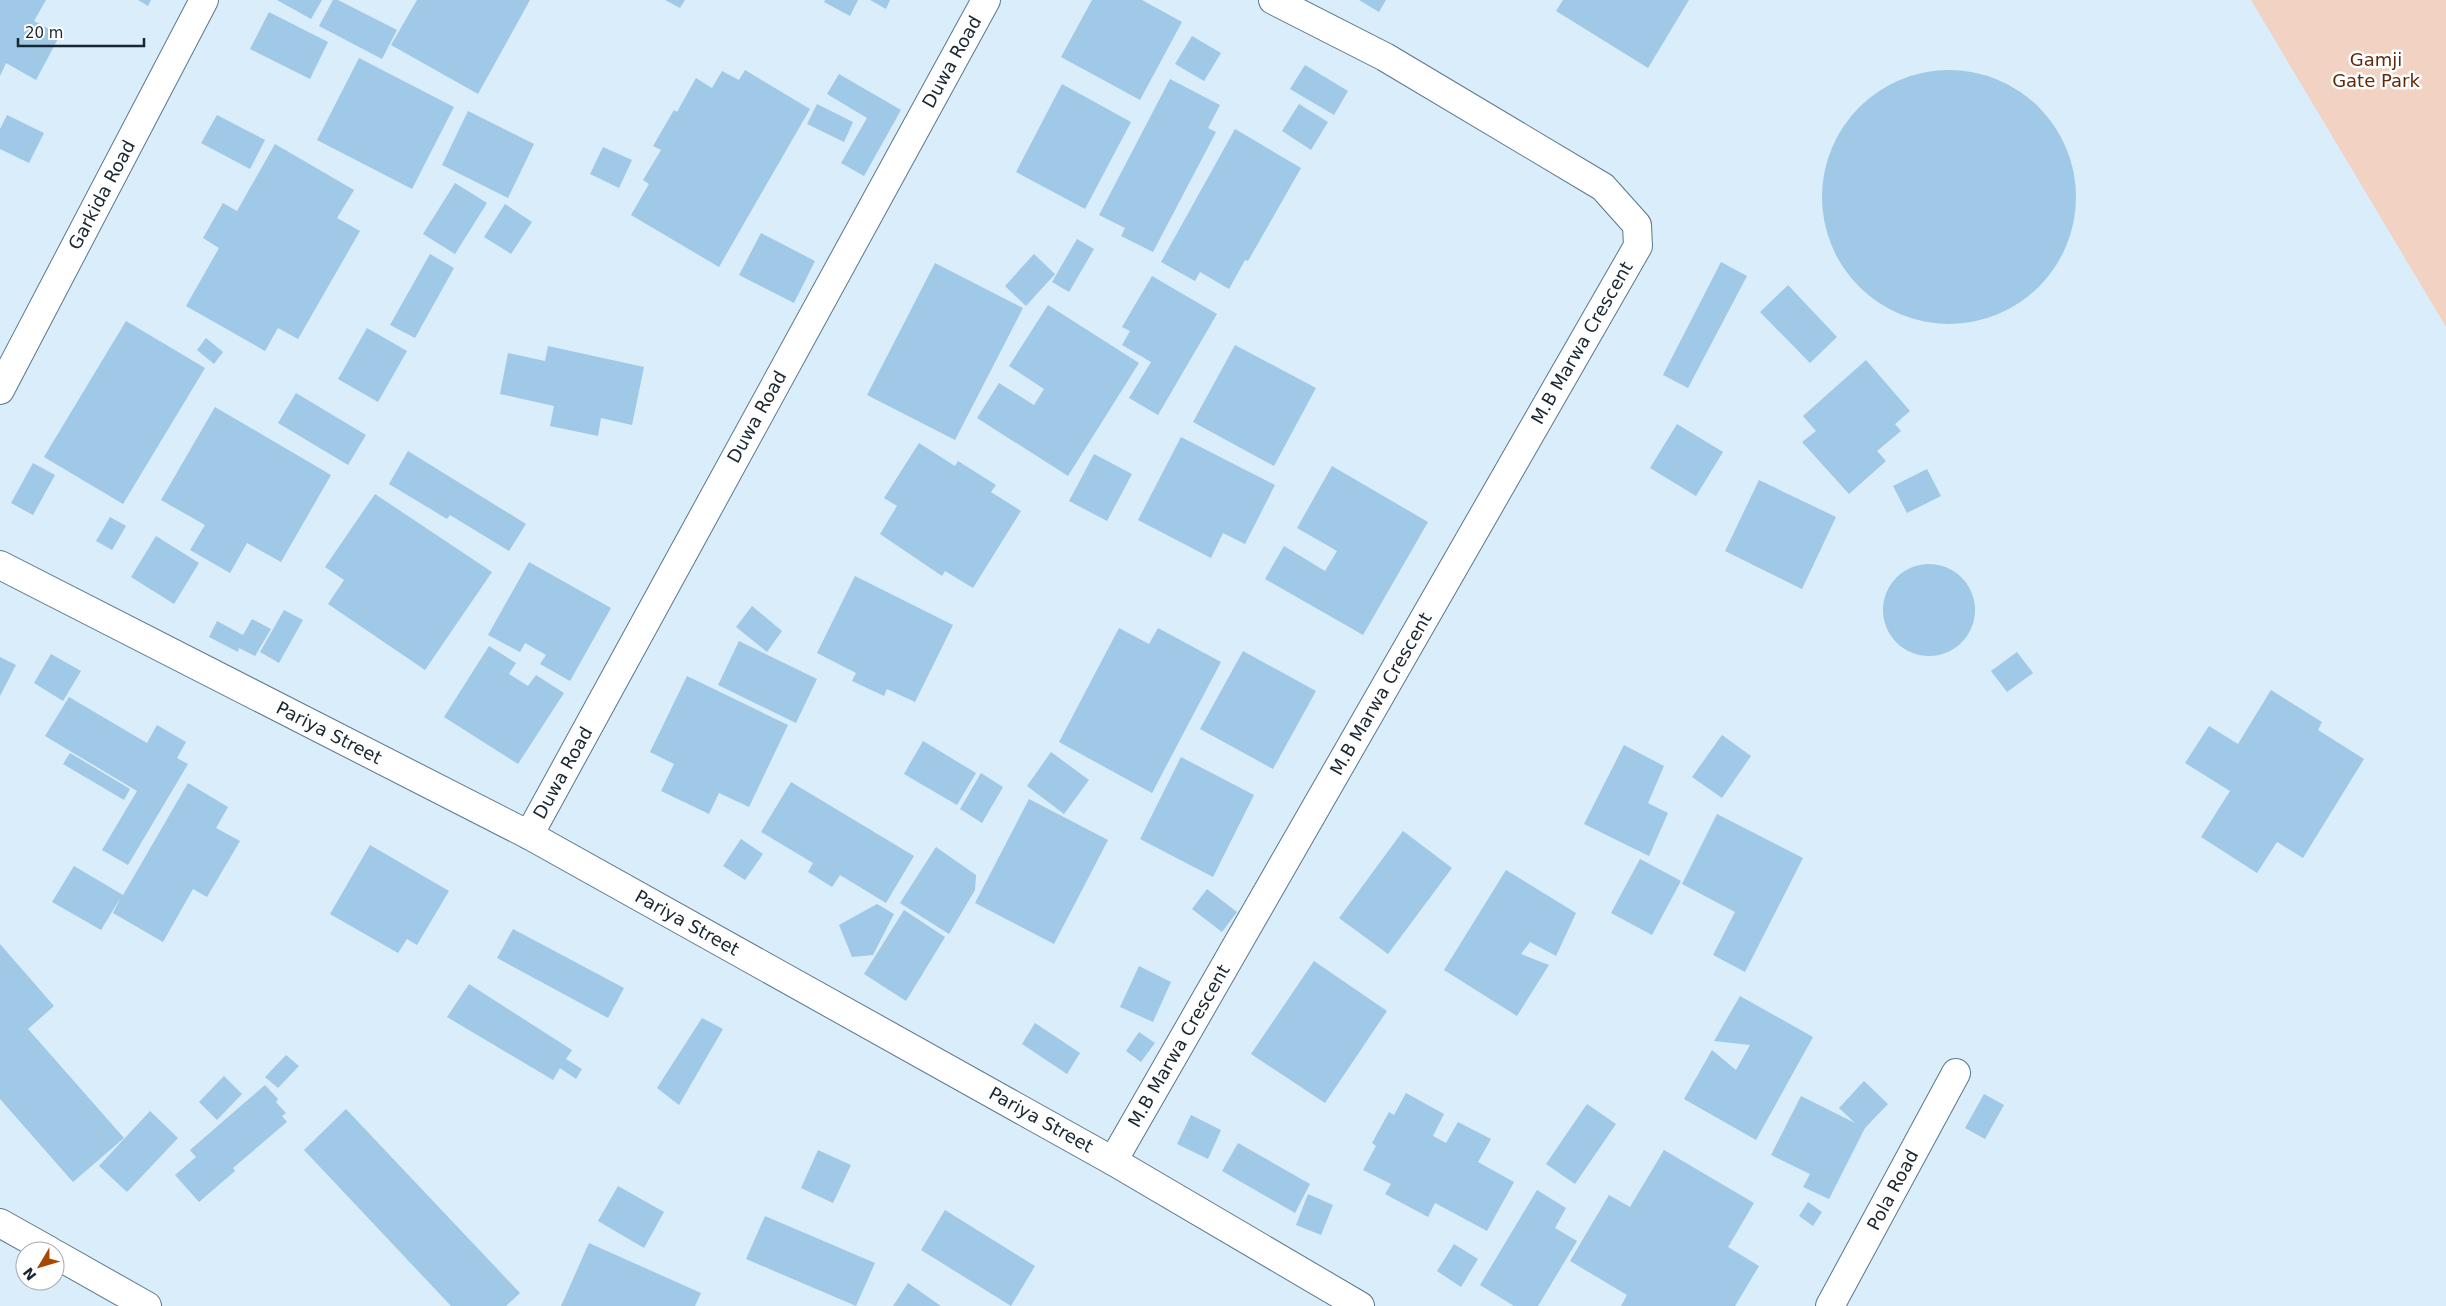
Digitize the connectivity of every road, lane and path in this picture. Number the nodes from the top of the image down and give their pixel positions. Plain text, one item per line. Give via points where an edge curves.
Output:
1 (204, 0) edge
2 (986, 0) edge
3 (1272, 0) edge
4 (0, 390) edge
5 (0, 565) edge
6 (529, 835) junction
7 (1956, 1074) dead end
8 (1114, 1161) junction
9 (0, 1223) edge
10 (32, 1241) edge
11 (65, 1260) edge
12 (147, 1306) edge
13 (1360, 1306) edge
14 (1830, 1306) edge

1 - 4 street, Garkida Road
2 - 6 street, Duwa Road
3 - 8 street, M.B Marwa Crescent via 1386,57 1602,187 1637,225 1638,246
5 - 6 street, Pariya Street
6 - 8 street, Pariya Street
7 - 14 street, Pola Road
8 - 13 street, Pariya Street
9 - 10 street
11 - 12 street

